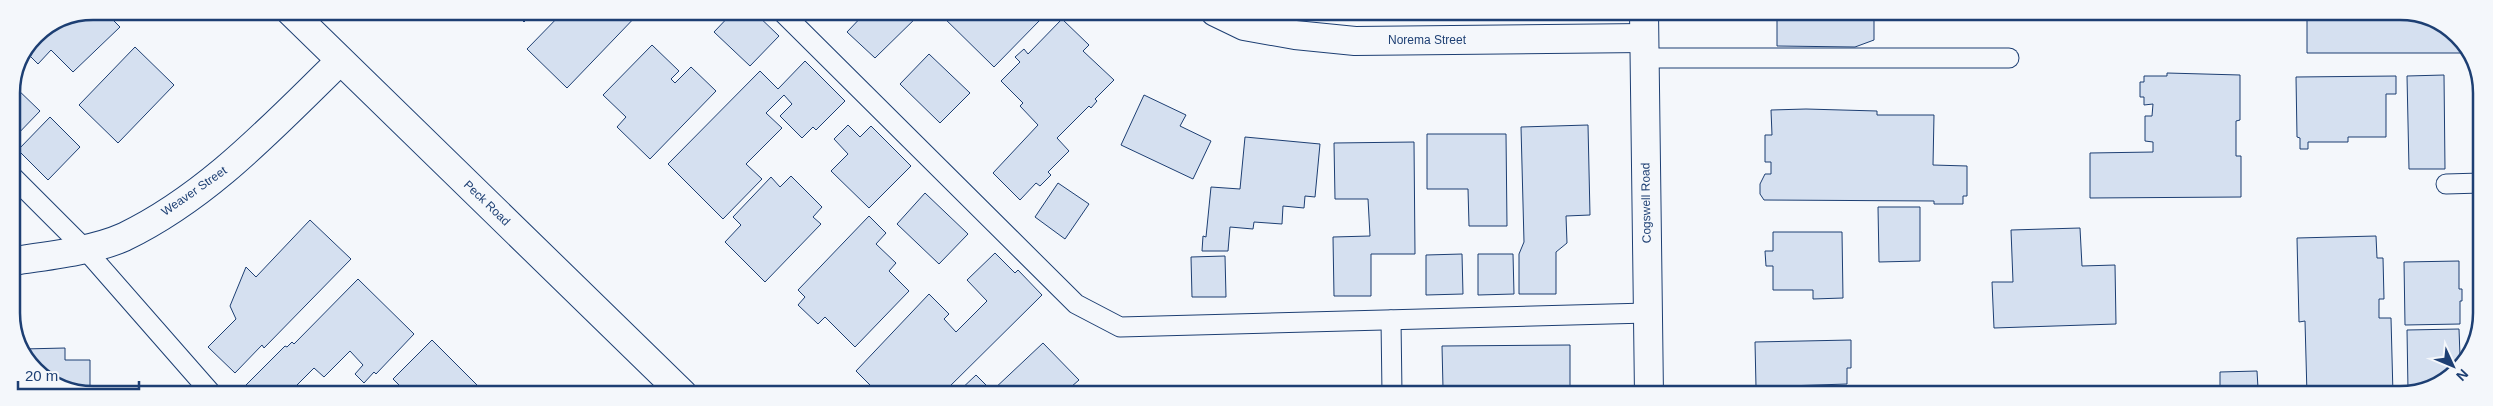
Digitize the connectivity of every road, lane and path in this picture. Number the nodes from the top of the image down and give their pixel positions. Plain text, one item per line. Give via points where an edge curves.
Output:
1 (299, 20) edge
2 (789, 20) edge
3 (1232, 20) edge
4 (1644, 20) edge
5 (1643, 48) junction
6 (2010, 58) dead end
7 (340, 60) junction
8 (2473, 183) edge
9 (20, 184) edge
10 (2446, 184) dead end
11 (84, 248) junction
12 (20, 260) edge
13 (1648, 313) junction
14 (1392, 320) junction
15 (205, 386) edge
16 (675, 386) edge
17 (1392, 386) edge
18 (1649, 386) edge

1 - 7 street, Peck Road
2 - 14 lane via 1076,304 1120,327
3 - 5 street, Norema Street via 1244,26 1295,35 1355,41
4 - 5 street, Cogswell Road
5 - 6 lane
5 - 13 street, Cogswell Road
7 - 11 street, Weaver Street via 237,161 170,210 123,238
7 - 16 street, Peck Road
8 - 10 lane
9 - 11 lane
11 - 12 street, Weaver Street
11 - 15 lane
13 - 14 lane
13 - 18 street, Cogswell Road
14 - 17 lane

